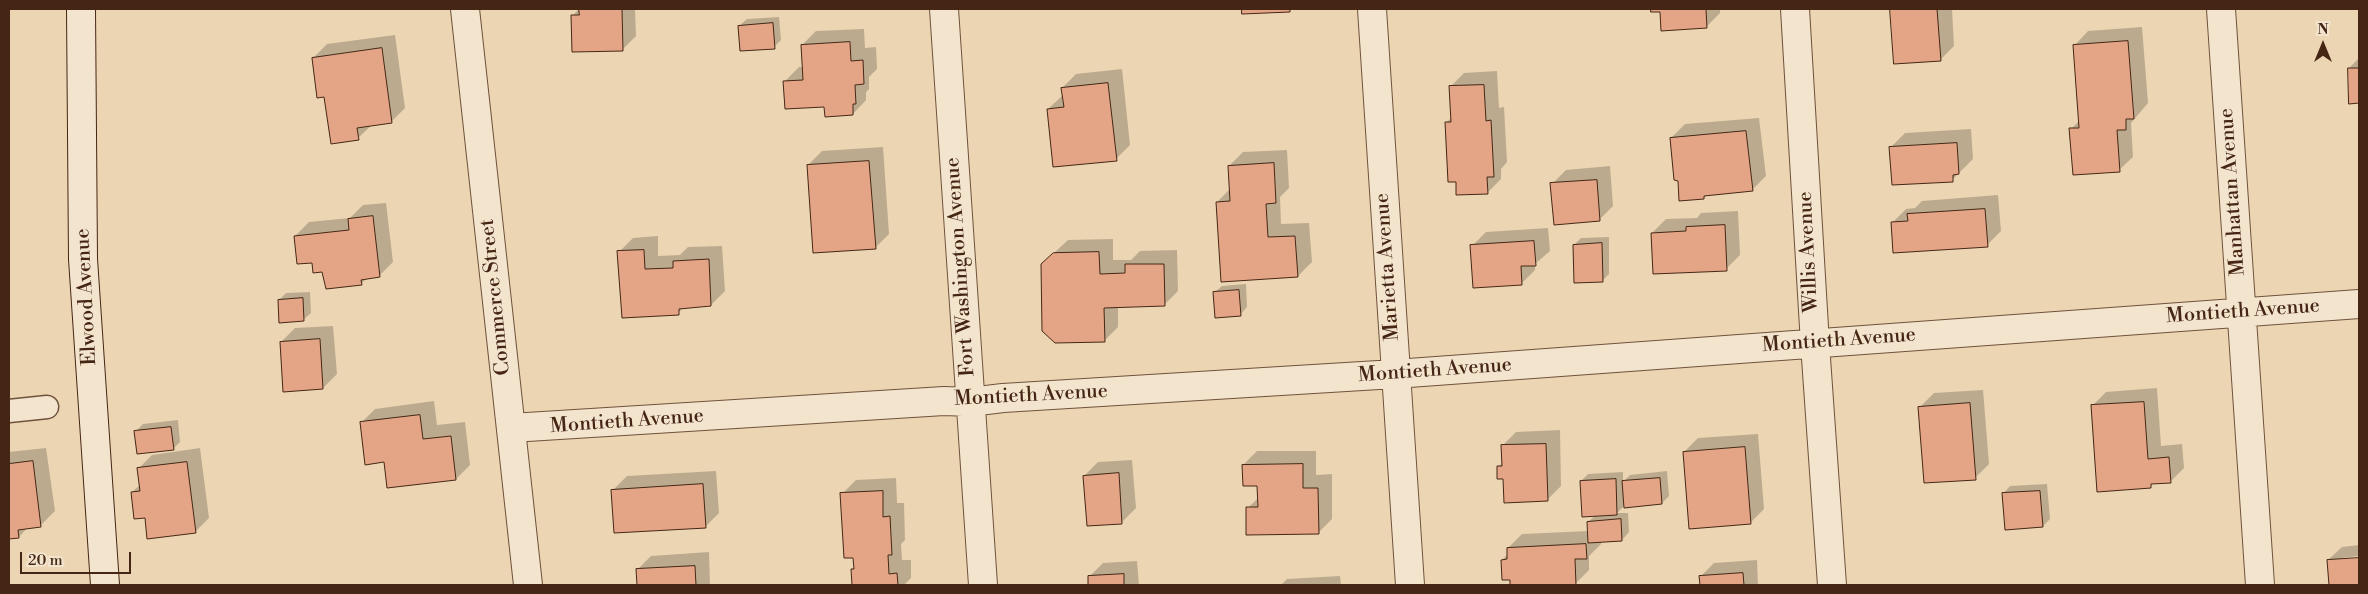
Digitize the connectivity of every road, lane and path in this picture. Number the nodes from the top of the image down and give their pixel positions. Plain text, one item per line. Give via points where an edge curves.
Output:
1 (81, 9) edge
2 (466, 9) edge
3 (944, 9) edge
4 (1372, 9) edge
5 (1795, 9) edge
6 (2221, 9) edge
7 (2359, 304) edge
8 (2241, 312) junction
9 (1815, 344) junction
10 (1395, 374) junction
11 (970, 402) junction
12 (47, 407) dead end
13 (9, 411) edge
14 (511, 428) junction
15 (105, 585) edge
16 (528, 585) edge
17 (983, 585) edge
18 (1410, 585) edge
19 (1832, 585) edge
20 (2260, 585) edge

1 - 15 street, Elwood Avenue via 83,259
2 - 14 street, Commerce Street
3 - 11 street, Fort Washington Avenue
4 - 10 street, Marietta Avenue
5 - 9 street, Willis Avenue
6 - 8 street, Manhattan Avenue
7 - 8 street, Montieth Avenue
8 - 9 street, Montieth Avenue
8 - 20 street, Manhattan Avenue
9 - 10 street, Montieth Avenue
9 - 19 street, Willis Avenue
10 - 11 street, Montieth Avenue
10 - 18 street, Marietta Avenue
11 - 14 street, Montieth Avenue
11 - 17 street, Fort Washington Avenue
12 - 13 lane
14 - 16 street, Commerce Street

